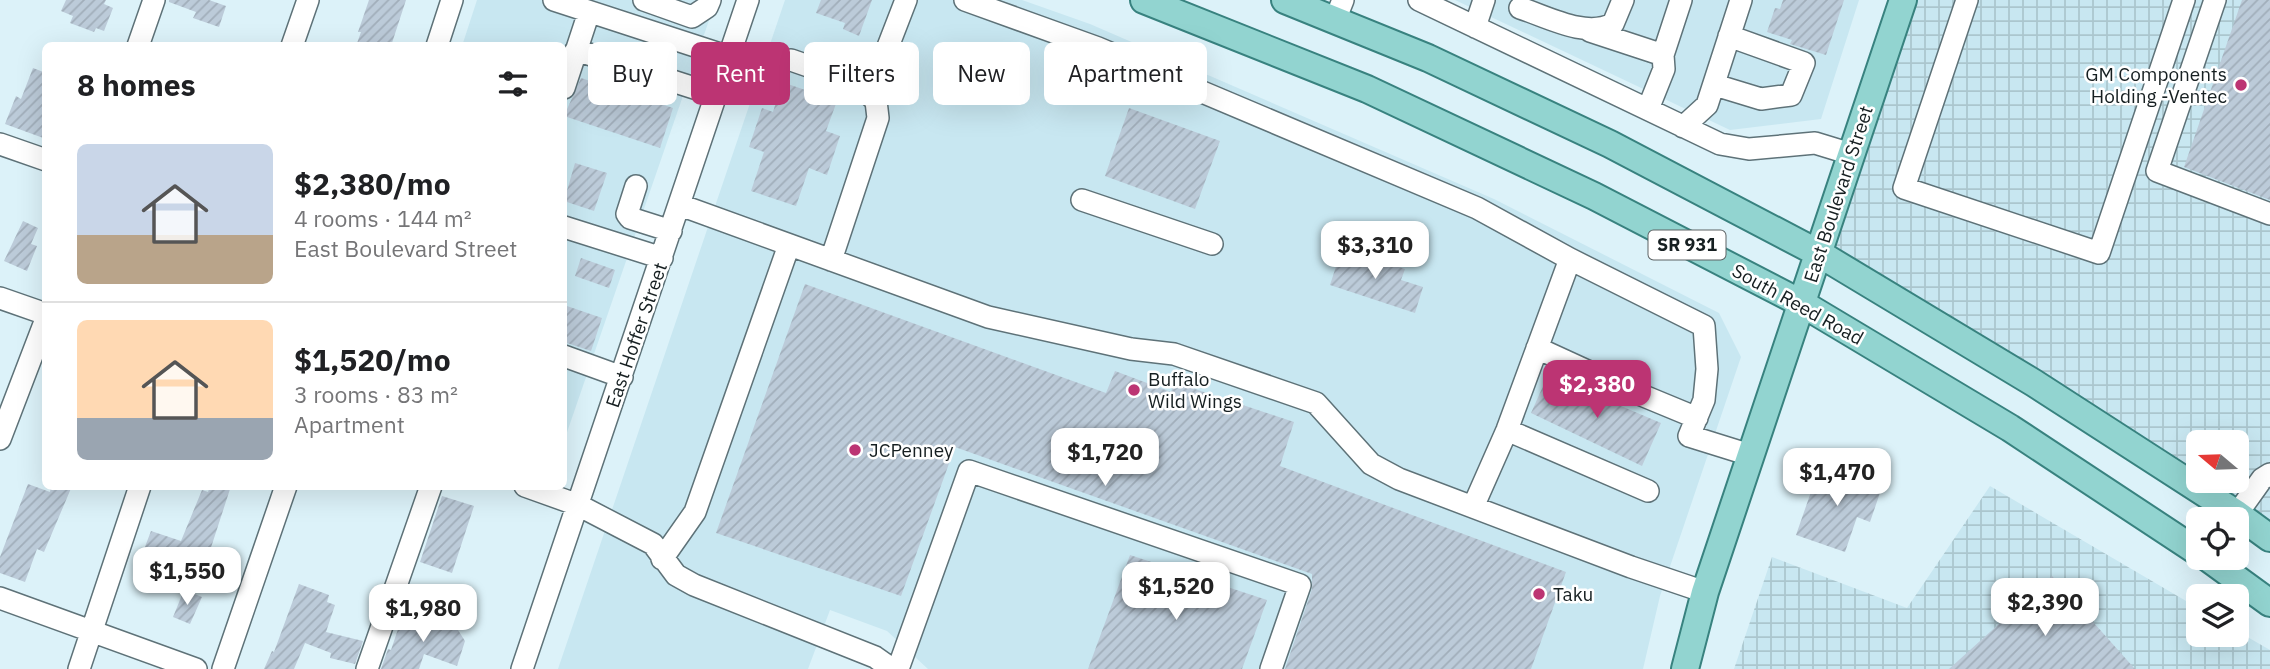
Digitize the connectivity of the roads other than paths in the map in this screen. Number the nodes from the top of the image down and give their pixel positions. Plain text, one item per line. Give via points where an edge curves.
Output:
1 (154, 0) edge
2 (308, 0) edge
3 (452, 0) edge
4 (554, 0) edge
5 (644, 0) edge
6 (710, 0) edge
7 (748, 0) edge
8 (906, 0) edge
9 (965, 0) edge
10 (1144, 0) edge
11 (1285, 0) edge
12 (1419, 0) edge
13 (1484, 0) edge
14 (1623, 0) edge
15 (1681, 0) edge
16 (1741, 0) edge
17 (1903, 0) edge
18 (1967, 0) edge
19 (2184, 0) edge
20 (2215, 0) edge
21 (1521, 4) edge
22 (1339, 10) edge
23 (589, 12) junction
24 (1475, 27) junction
25 (1588, 30) junction
26 (1729, 36) junction
27 (139, 42) edge
28 (293, 42) edge
29 (438, 42) edge
30 (734, 42) edge
31 (890, 42) edge
32 (1509, 43) junction
33 (691, 45) edge
34 (576, 50) junction
35 (1663, 55) junction
36 (791, 60) dead end
37 (804, 65) edge
38 (567, 78) edge
39 (1715, 85) junction
40 (691, 87) edge
41 (713, 105) edge
42 (876, 105) edge
43 (1648, 109) junction
44 (1683, 127) junction
45 (0, 144) edge
46 (1851, 154) junction
47 (42, 159) edge
48 (636, 186) dead end
49 (1082, 200) dead end
50 (680, 205) junction
51 (2270, 215) edge
52 (567, 228) edge
53 (671, 231) junction
54 (1212, 244) dead end
55 (789, 245) junction
56 (1818, 253) junction
57 (662, 258) junction
58 (1570, 259) junction
59 (831, 260) junction
60 (0, 298) edge
61 (1801, 303) junction
62 (42, 314) edge
63 (42, 327) edge
64 (1537, 348) junction
65 (567, 357) edge
66 (622, 377) junction
67 (1697, 418) junction
68 (1507, 430) junction
69 (0, 439) edge
70 (1750, 455) junction
71 (2270, 474) edge
72 (139, 490) edge
73 (285, 490) edge
74 (430, 490) edge
75 (537, 490) edge
76 (1648, 491) dead end
77 (578, 505) junction
78 (1473, 507) junction
79 (2226, 507) edge
80 (2242, 507) edge
81 (2249, 523) edge
82 (2270, 538) edge
83 (2186, 544) edge
84 (662, 558) junction
85 (2225, 570) edge
86 (1705, 592) junction
87 (0, 598) edge
88 (2270, 603) edge
89 (92, 632) junction
90 (79, 669) edge
91 (196, 669) edge
92 (223, 669) edge
93 (367, 669) edge
94 (522, 669) edge
95 (892, 669) edge
96 (898, 669) edge
97 (1271, 669) edge
98 (1685, 669) edge

1 - 27 street
2 - 28 street
3 - 29 street
4 - 23 street
5 - 6 street via 692,17
7 - 30 street, East Hoffer Street
8 - 31 street
9 - 58 street via 1098,48 1452,197
10 - 61 main road, South Reed Road / SR 931 via 1367,89 1594,196
11 - 22 main road, SR 931
12 - 24 street
13 - 24 street
14 - 25 street via 1614,24
15 - 35 street
16 - 26 street
17 - 46 main road, East Boulevard Street
18 - 19 street via 1904,188 2099,253
20 - 51 street via 2157,171
21 - 25 street
21 - 32 street
22 - 56 main road, SR 931
23 - 33 street
23 - 34 street
24 - 32 street
25 - 35 street
26 - 39 street
26 - 39 street via 1804,63 1791,95 1761,99
32 - 43 street
34 - 38 street
34 - 40 street
35 - 43 street via 1664,69
36 - 37 street
39 - 44 street via 1707,105
41 - 50 street, East Hoffer Street
42 - 59 street via 878,118
43 - 44 street
44 - 46 street via 1720,144 1749,149 1815,143
45 - 47 street
46 - 56 main road, East Boulevard Street
48 - 53 street via 626,214
49 - 54 street
50 - 53 street, East Hoffer Street
50 - 55 street
52 - 57 street
53 - 57 street, East Hoffer Street
55 - 59 street
55 - 84 street via 695,512
56 - 61 main road, East Boulevard Street
56 - 79 main road, SR 931 via 2034,383
57 - 66 street, East Hoffer Street
58 - 64 street
58 - 67 street via 1704,326 1707,369
59 - 78 street via 988,317 1174,354 1317,403 1371,464
60 - 62 street
61 - 70 main road, East Boulevard Street
61 - 83 main road, South Reed Road / SR 931 via 2010,428
63 - 69 street
64 - 67 street
64 - 68 street
65 - 66 street
66 - 77 street, East Hoffer Street
67 - 70 street via 1689,436
68 - 76 street
68 - 78 street
70 - 86 main road, East Boulevard Street
71 - 80 street
72 - 89 street
73 - 92 street
74 - 93 street
75 - 77 street
77 - 84 street via 653,544
77 - 94 street, East Hoffer Street
78 - 86 street
81 - 82 main road, SR 931
84 - 95 street via 676,575 694,585 875,657
85 - 88 main road
86 - 98 main road, East Boulevard Street
87 - 89 street
89 - 90 street
89 - 91 street
96 - 97 street via 969,471 1300,585

